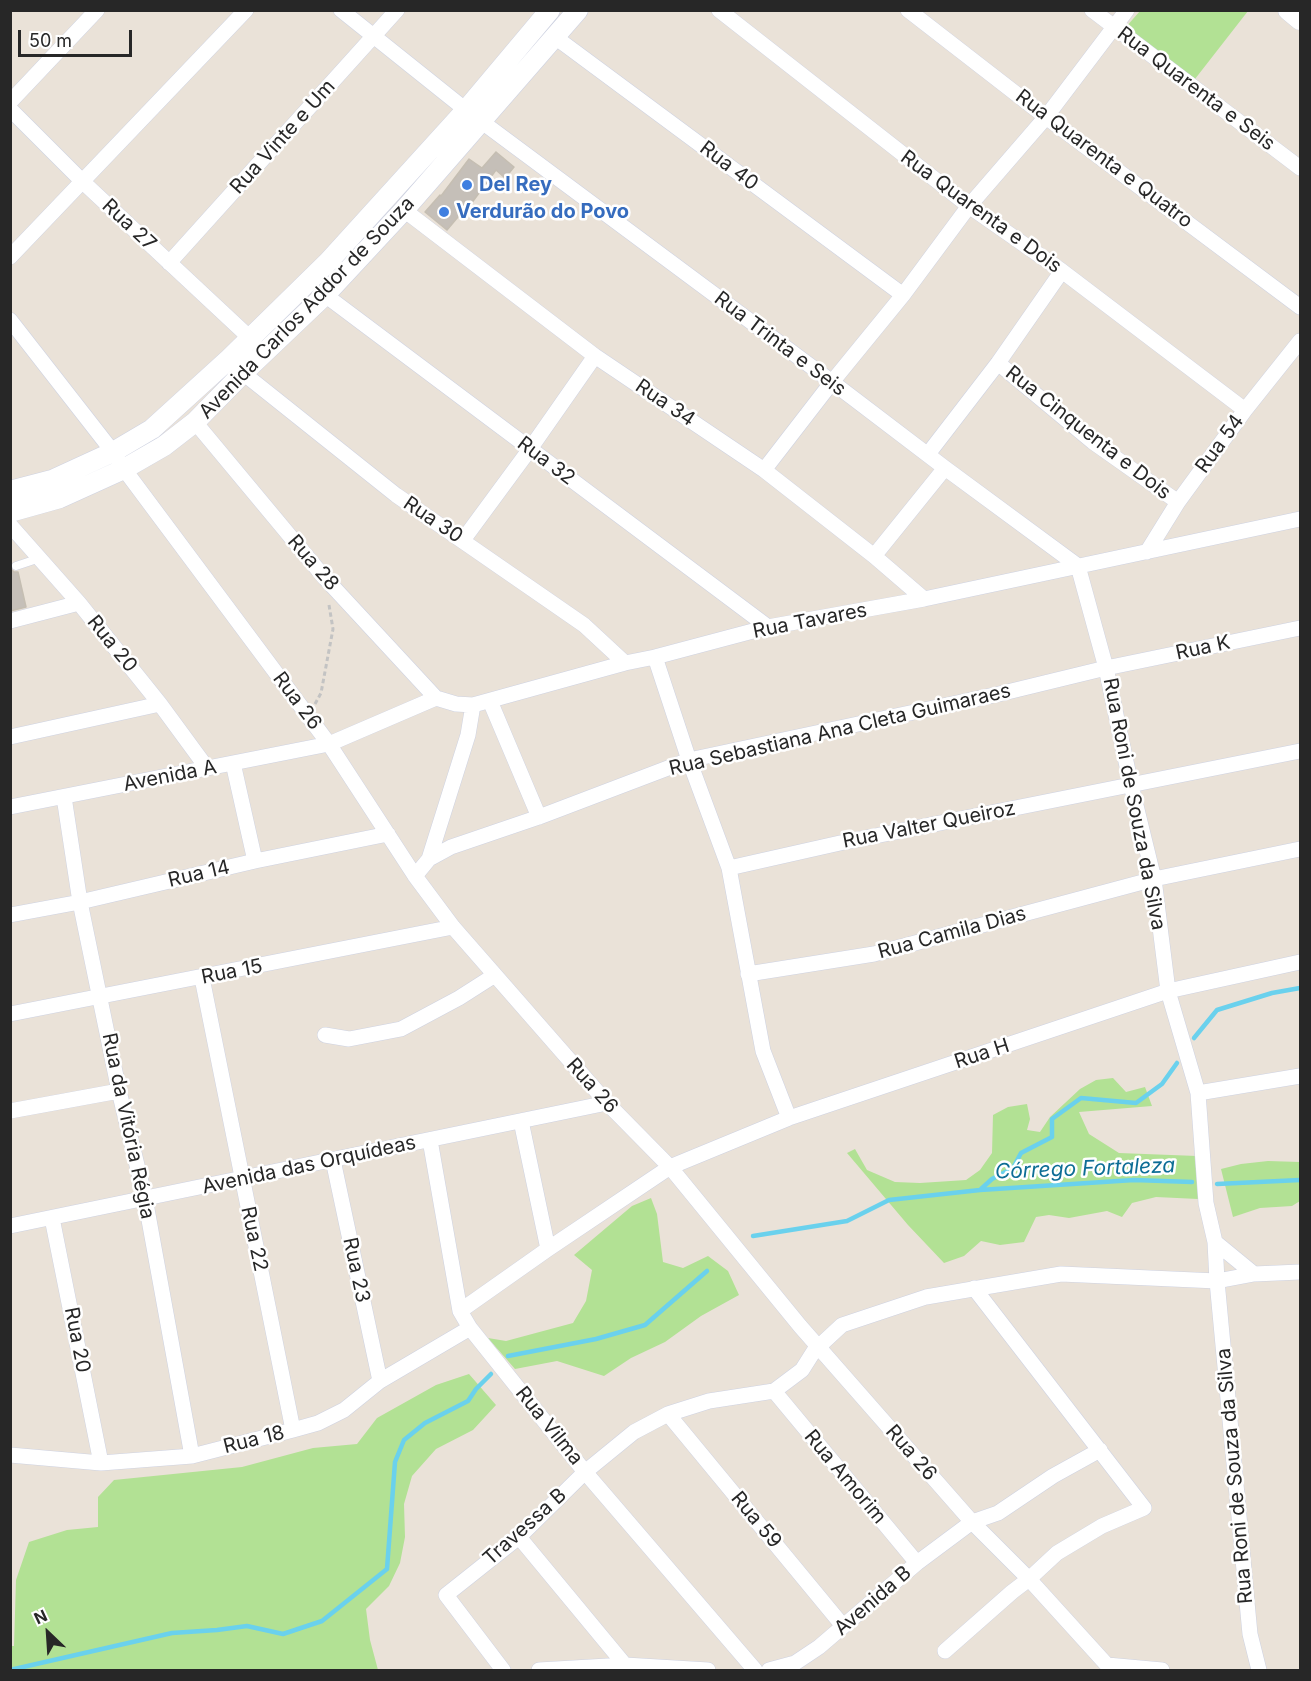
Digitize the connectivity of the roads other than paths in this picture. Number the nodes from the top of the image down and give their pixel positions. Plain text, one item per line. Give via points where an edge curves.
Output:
1 (97, 10) edge
2 (246, 10) edge
3 (341, 10) edge
4 (397, 10) edge
5 (550, 10) edge
6 (578, 10) edge
7 (719, 10) edge
8 (908, 10) edge
9 (1092, 10) edge
10 (1127, 10) edge
11 (1288, 10) edge
12 (1300, 20) edge
13 (1114, 27) junction
14 (374, 36) junction
15 (555, 36) junction
16 (10, 102) edge
17 (10, 109) edge
18 (474, 116) junction
19 (1046, 117) junction
20 (1300, 168) edge
21 (83, 182) junction
22 (969, 206) junction
23 (404, 210) junction
24 (10, 257) edge
25 (169, 263) junction
26 (1062, 271) junction
27 (325, 295) junction
28 (903, 295) junction
29 (1300, 307) edge
30 (10, 320) edge
31 (250, 339) junction
32 (1300, 341) edge
33 (595, 356) junction
34 (998, 363) junction
35 (243, 373) junction
36 (832, 382) junction
37 (1245, 410) junction
38 (195, 422) junction
39 (530, 449) junction
40 (113, 452) junction
41 (928, 454) junction
42 (945, 468) junction
43 (124, 470) junction
44 (764, 470) junction
45 (10, 491) edge
46 (1178, 502) junction
47 (10, 512) edge
48 (1300, 519) edge
49 (10, 525) edge
50 (463, 540) junction
51 (1147, 552) junction
52 (874, 556) junction
53 (40, 558) junction
54 (16, 566) dead end
55 (1078, 566) junction
56 (924, 599) junction
57 (79, 603) junction
58 (10, 621) edge
59 (768, 627) junction
60 (1300, 628) edge
61 (655, 657) junction
62 (625, 663) junction
63 (1106, 668) junction
64 (436, 698) junction
65 (490, 701) junction
66 (160, 704) junction
67 (473, 705) junction
68 (10, 737) edge
69 (329, 744) junction
70 (1300, 751) edge
71 (689, 760) junction
72 (233, 763) junction
73 (207, 768) junction
74 (1131, 785) junction
75 (64, 797) junction
76 (10, 807) edge
77 (539, 817) junction
78 (388, 834) junction
79 (1300, 849) edge
80 (429, 859) junction
81 (255, 861) junction
82 (729, 868) junction
83 (415, 876) junction
84 (1154, 879) junction
85 (80, 902) junction
86 (10, 915) edge
87 (453, 927) junction
88 (1300, 962) edge
89 (748, 974) junction
90 (495, 975) junction
91 (202, 978) junction
92 (1168, 991) junction
93 (101, 997) junction
94 (10, 1014) edge
95 (325, 1035) dead end
96 (1300, 1076) edge
97 (1196, 1086) junction
98 (119, 1090) junction
99 (607, 1103) junction
100 (10, 1111) edge
101 (789, 1118) junction
102 (521, 1121) junction
103 (430, 1140) junction
104 (333, 1160) junction
105 (670, 1167) junction
106 (242, 1179) junction
107 (146, 1198) junction
108 (52, 1218) junction
109 (10, 1226) edge
110 (1215, 1242) junction
111 (548, 1249) junction
112 (1300, 1272) edge
113 (1254, 1274) junction
114 (1217, 1281) junction
115 (974, 1288) junction
116 (460, 1311) junction
117 (470, 1328) junction
118 (818, 1347) junction
119 (380, 1381) junction
120 (774, 1391) junction
121 (668, 1414) junction
122 (293, 1430) junction
123 (1100, 1450) junction
124 (10, 1455) edge
125 (192, 1456) junction
126 (101, 1463) junction
127 (585, 1472) junction
128 (972, 1522) junction
129 (519, 1537) junction
130 (916, 1563) junction
131 (1029, 1579) junction
132 (843, 1626) junction
133 (945, 1651) dead end
134 (625, 1665) junction
135 (503, 1671) edge
136 (539, 1671) edge
137 (708, 1671) edge
138 (755, 1671) edge
139 (769, 1671) edge
140 (1162, 1671) edge
141 (1259, 1671) edge

1 - 16 street
2 - 21 street
3 - 14 street, Rua Trinta e Seis
4 - 14 street, Rua Vinte e Um
5 - 18 street, Avenida Carlos Addor de Souza
6 - 15 street, Avenida Carlos Addor de Souza
7 - 22 street, Rua Quarenta e Dois
8 - 19 street, Rua Quarenta e Quatro
9 - 13 street, Rua Quarenta e Seis
10 - 13 street
11 - 12 street
13 - 19 street
13 - 20 street, Rua Quarenta e Seis
14 - 18 street, Rua Trinta e Seis
14 - 25 street, Rua Vinte e Um
15 - 18 street, Avenida Carlos Addor de Souza
15 - 28 street, Rua 40
17 - 21 street, Rua 27
18 - 23 street, Avenida Carlos Addor de Souza
18 - 31 street, Avenida Carlos Addor de Souza
18 - 36 street, Rua Trinta e Seis
19 - 22 street
19 - 29 street, Rua Quarenta e Quatro
21 - 24 street
21 - 25 street, Rua 27
22 - 26 street, Rua Quarenta e Dois
22 - 28 street
23 - 27 street, Avenida Carlos Addor de Souza
23 - 33 street, Rua 34
25 - 31 street, Rua 27
26 - 34 street
26 - 37 street, Rua Quarenta e Dois
27 - 35 street, Avenida Carlos Addor de Souza
27 - 39 street, Rua 32
28 - 36 street
30 - 40 street
31 - 40 street, Avenida Carlos Addor de Souza via 152,429
32 - 37 street, Rua 54
33 - 39 street
33 - 44 street, Rua 34
34 - 41 street
34 - 46 street, Rua Cinquenta e Dois via 1093,442
35 - 38 street, Avenida Carlos Addor de Souza
35 - 50 street, Rua 30 via 396,495
36 - 41 street, Rua Trinta e Seis
36 - 44 street
37 - 46 street, Rua 54
38 - 43 street, Avenida Carlos Addor de Souza
38 - 64 street, Rua 28 via 324,577
39 - 50 street
39 - 59 street, Rua 32
40 - 43 street
40 - 45 street, Avenida Carlos Addor de Souza via 52,480
41 - 42 street, Rua Trinta e Seis
42 - 52 street
42 - 55 street, Rua Trinta e Seis
43 - 47 street, Avenida Carlos Addor de Souza via 60,498
43 - 69 street, Rua 26
44 - 52 street, Rua 34
46 - 51 street, Rua 54
48 - 51 street, Rua Tavares
49 - 53 street, Rua 20
50 - 62 street, Rua 30 via 584,625
51 - 55 street, Rua Tavares
52 - 56 street, Rua 34
53 - 54 lane
53 - 57 street, Rua 20
55 - 56 street, Rua Tavares
55 - 63 street, Rua Roni de Souza da Silva
56 - 59 street, Rua Tavares
57 - 58 street
57 - 66 street, Rua 20
59 - 61 street, Rua Tavares
60 - 63 street, Rua K
61 - 62 street, Rua Tavares
61 - 71 street
62 - 65 street, Rua Tavares
63 - 71 street, Rua Sebastiana Ana Cleta Guimaraes
63 - 74 street, Rua Roni de Souza da Silva
64 - 67 street, Rua Tavares
64 - 69 street
65 - 67 street, Rua Tavares
65 - 77 street
66 - 68 street
66 - 73 street, Rua 20
67 - 80 street via 468,735
69 - 72 street, Avenida A
69 - 78 street, Rua 26
70 - 74 street, Rua Valter Queiroz
71 - 77 street, Rua Sebastiana Ana Cleta Guimaraes
71 - 82 street
72 - 73 street, Avenida A
72 - 81 street
73 - 75 street, Avenida A
74 - 82 street, Rua Valter Queiroz
74 - 84 street, Rua Roni de Souza da Silva
75 - 76 street, Avenida A
75 - 85 street, Rua da Vitória Régia
77 - 80 street, Rua Sebastiana Ana Cleta Guimaraes via 451,847
78 - 81 street, Rua 14
78 - 83 street, Rua 26
79 - 84 street, Rua Camila Dias
80 - 83 street, Rua Sebastiana Ana Cleta Guimaraes
81 - 85 street, Rua 14
82 - 89 street
83 - 87 street, Rua 26
84 - 89 street, Rua Camila Dias via 874,954
84 - 92 street, Rua Roni de Souza da Silva
85 - 86 street, Rua 14
85 - 93 street, Rua da Vitória Régia
87 - 90 street, Rua 26
87 - 91 street, Rua 15
88 - 92 street, Rua H
89 - 101 street via 763,1051
90 - 95 street via 401,1029 349,1039
90 - 99 street, Rua 26
91 - 93 street, Rua 15
91 - 106 street, Rua 22
92 - 97 street, Rua Roni de Souza da Silva
92 - 101 street, Rua H
93 - 94 street, Rua 15
93 - 98 street, Rua da Vitória Régia
96 - 97 street
97 - 110 street, Rua Roni de Souza da Silva via 1206,1203
98 - 100 street
98 - 107 street, Rua da Vitória Régia
99 - 102 street, Avenida das Orquídeas
99 - 105 street, Rua 26
101 - 105 street, Rua H
102 - 103 street, Avenida das Orquídeas
102 - 111 street
103 - 104 street, Avenida das Orquídeas
103 - 116 street, Rua Vilma
104 - 106 street, Avenida das Orquídeas
104 - 119 street, Rua 23
105 - 111 street
105 - 118 street, Rua 26
106 - 107 street, Avenida das Orquídeas
106 - 122 street, Rua 22
107 - 108 street, Avenida das Orquídeas
107 - 125 street, Rua da Vitória Régia
108 - 109 street, Avenida das Orquídeas
108 - 126 street, Rua 20
110 - 113 street
110 - 114 street, Rua Roni de Souza da Silva
111 - 116 street
112 - 113 street, Travessa B
113 - 114 street, Travessa B
114 - 115 street, Travessa B via 1061,1274
114 - 141 street, Rua Roni de Souza da Silva via 1250,1634
115 - 118 street, Travessa B via 926,1297 842,1326
115 - 123 street
116 - 117 street, Rua Vilma
117 - 119 street, Rua 18
117 - 127 street, Rua Vilma
118 - 120 street, Travessa B via 802,1370
118 - 128 street, Rua 26
119 - 122 street, Rua 18 via 344,1410 318,1424
120 - 121 street, Travessa B via 709,1401
120 - 130 street, Rua Amorim
121 - 127 street, Travessa B via 634,1432
121 - 132 street, Rua 59
122 - 125 street, Rua 18
123 - 128 street, Avenida B via 998,1513
123 - 131 street via 1144,1508 1093,1531 1058,1553
124 - 126 street, Rua 18
125 - 126 street, Rua 18
127 - 129 street, Travessa B
127 - 138 street, Rua Vilma
128 - 130 street, Avenida B
128 - 131 street, Rua 26
129 - 134 street
129 - 135 street, Travessa B via 446,1595
130 - 132 street, Avenida B
131 - 133 street
131 - 140 street, Rua 26 via 1107,1665
132 - 139 street, Avenida B via 795,1663
134 - 136 street
134 - 137 street

